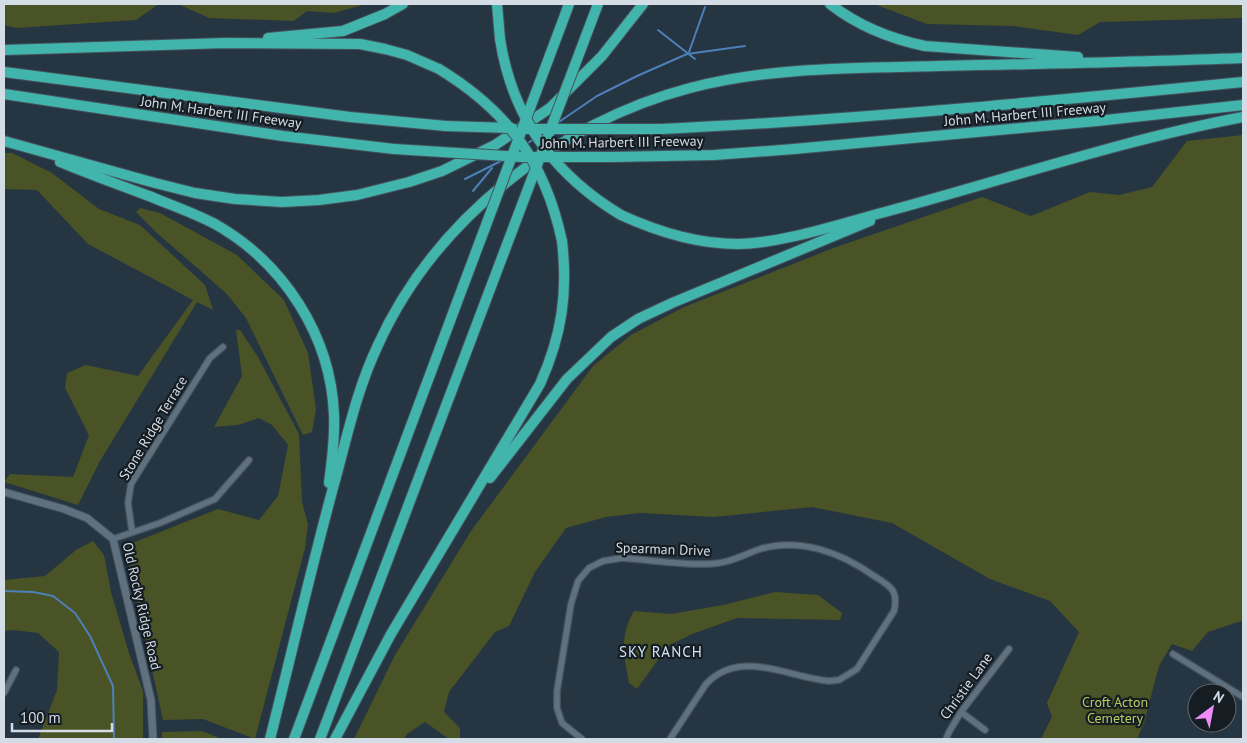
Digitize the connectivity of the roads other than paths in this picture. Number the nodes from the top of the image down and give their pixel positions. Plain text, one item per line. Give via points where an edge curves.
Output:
1 (403, 4) edge
2 (497, 4) edge
3 (569, 4) edge
4 (598, 4) edge
5 (644, 4) edge
6 (830, 4) edge
7 (225, 43) junction
8 (4, 50) edge
9 (1243, 58) edge
10 (1182, 61) junction
11 (4, 72) edge
12 (1243, 82) edge
13 (4, 94) edge
14 (1243, 105) edge
15 (1243, 117) edge
16 (6, 142) edge
17 (909, 206) junction
18 (223, 347) dead end
19 (249, 460) dead end
20 (4, 492) edge
21 (473, 498) junction
22 (132, 531) junction
23 (321, 531) junction
24 (113, 539) junction
25 (1009, 650) dead end
26 (1173, 654) dead end
27 (16, 670) dead end
28 (4, 693) edge
29 (1243, 697) edge
30 (961, 712) junction
31 (985, 730) dead end
32 (153, 739) edge
33 (270, 739) edge
34 (294, 739) edge
35 (320, 739) edge
36 (335, 739) edge
37 (582, 739) edge
38 (670, 739) edge
39 (946, 739) edge

1 - 7 highway via 343,31
2 - 17 highway, bridge via 502,56 511,87 537,138 579,185 621,215 681,238 738,244 777,240
3 - 34 highway, bridge
4 - 35 highway, bridge
5 - 16 highway via 602,56 550,108 496,145 442,171 357,195 282,202 195,193
6 - 10 highway via 868,27 925,46 1053,56
7 - 8 highway
7 - 21 highway, bridge via 360,44 407,56 439,70 490,106 509,126 540,172 562,241 565,268 558,336 540,384
9 - 10 highway
10 - 23 highway via 839,68 754,75 689,88 605,120 519,173 478,207 424,266 398,305 357,398
11 - 12 highway, John M. Harbert III Freeway, bridge via 350,117 446,126 564,130 772,124
13 - 14 highway, John M. Harbert III Freeway, bridge via 283,136 394,148 522,157 612,158 794,150
15 - 17 highway via 1128,142
16 - 23 highway via 183,209 214,224 260,257 289,289 320,345 332,396 334,442
17 - 21 highway via 672,303 638,319 611,337 567,379 505,462
18 - 22 street, Stone Ridge Terrace via 210,358 131,484 128,503
19 - 22 street via 216,499
20 - 24 street, Old Rocky Ridge Road via 87,518
21 - 36 highway via 391,634
22 - 24 street
23 - 33 highway
24 - 32 street, Old Rocky Ridge Road via 151,700
25 - 30 street, Christie Lane
26 - 29 street
27 - 28 street
30 - 31 street
30 - 39 street, Christie Lane
37 - 38 street, Spearman Drive via 562,723 557,708 557,691 575,588 582,575 596,564 613,558 715,564 767,548 806,547 846,558 892,587 896,602 894,611 856,668 839,680 829,681 746,665 728,668 706,684

